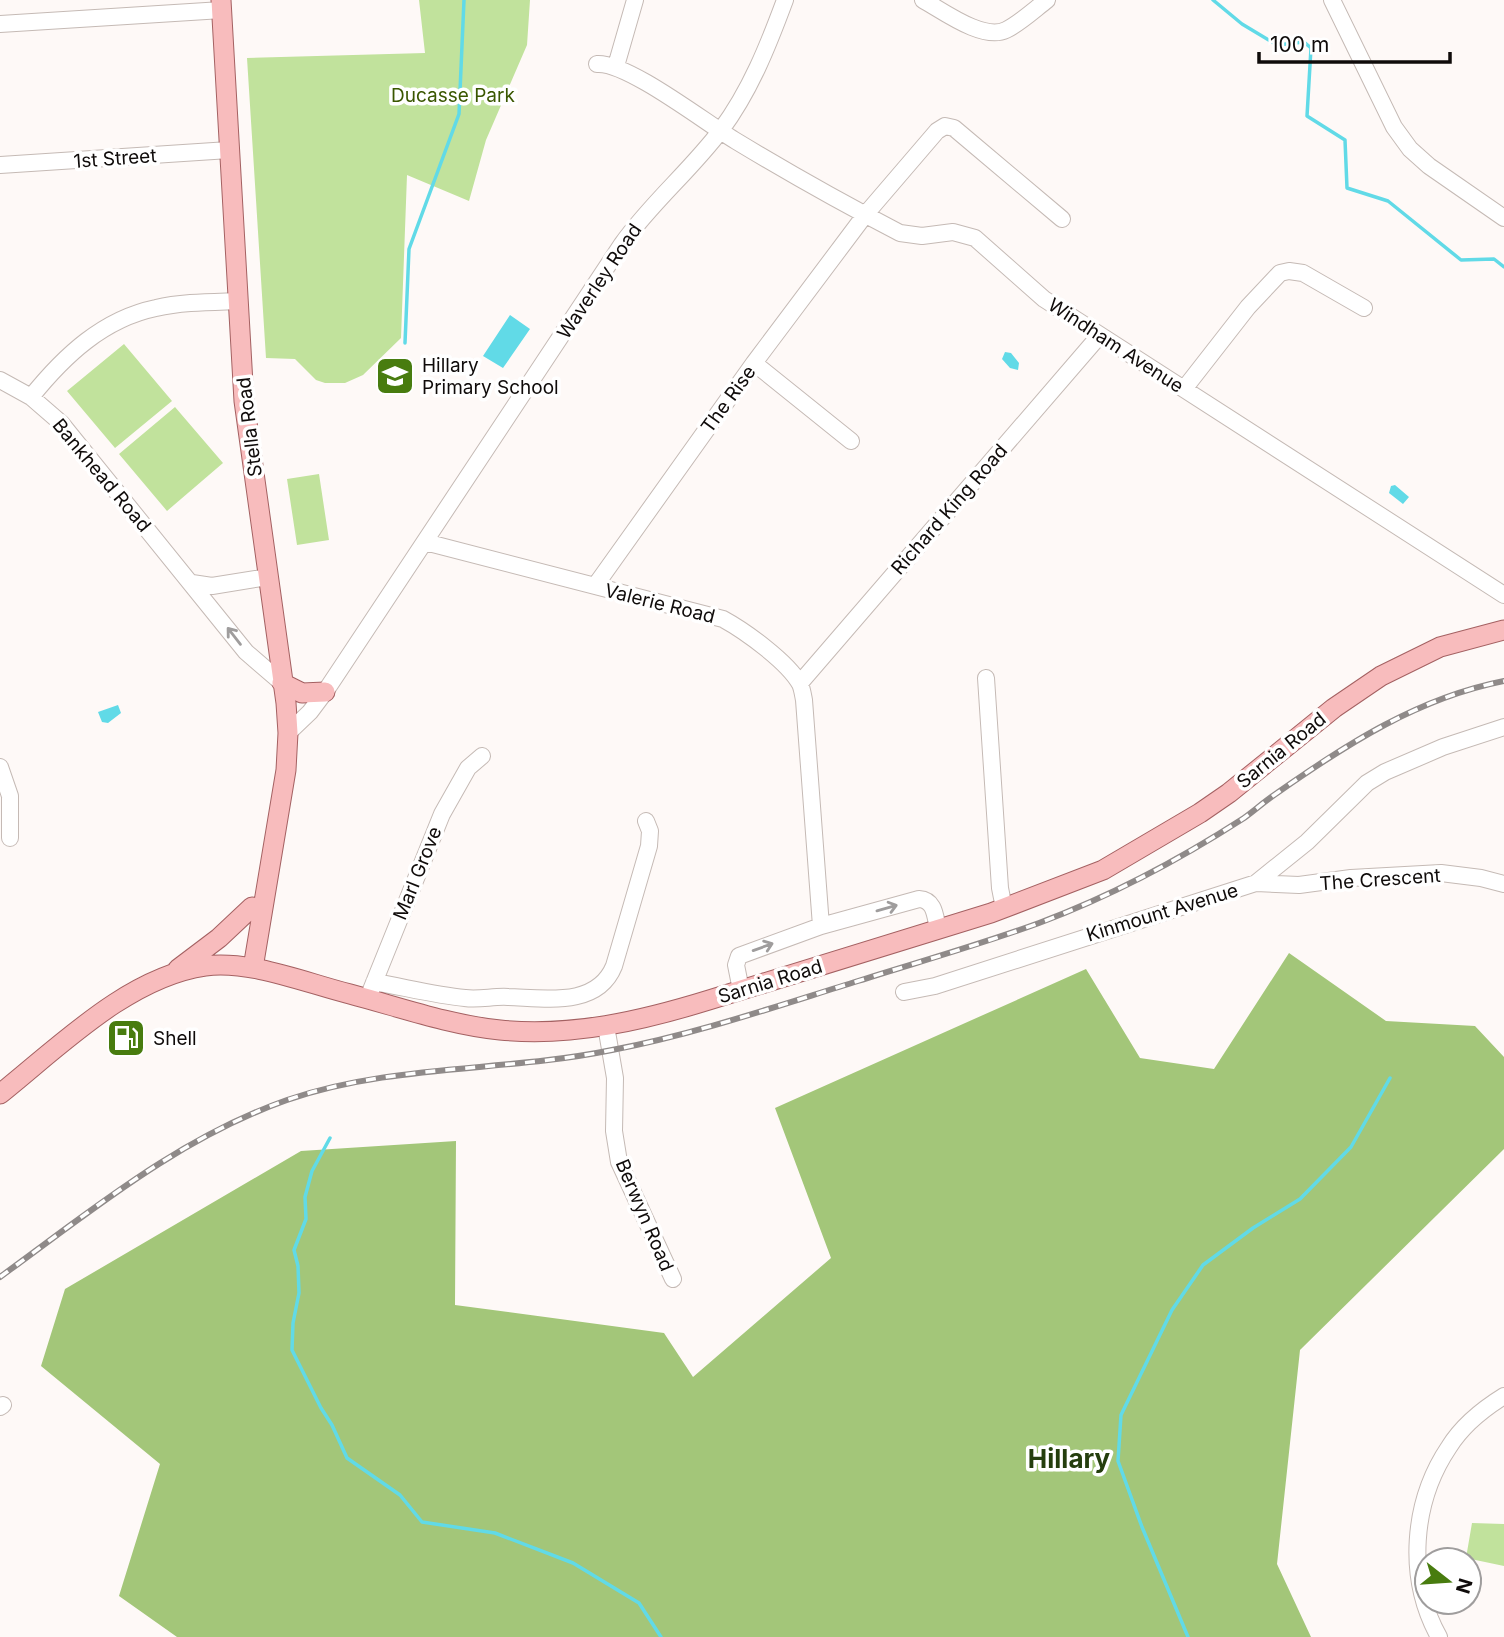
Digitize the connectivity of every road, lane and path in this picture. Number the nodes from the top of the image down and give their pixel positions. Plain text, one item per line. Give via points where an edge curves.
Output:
1 (635, 0) edge
2 (785, 0) edge
3 (923, 0) edge
4 (1047, 0) edge
5 (1332, 0) edge
6 (222, 5) edge
7 (0, 23) edge
8 (597, 64) dead end
9 (616, 66) junction
10 (721, 130) junction
11 (229, 150) junction
12 (0, 165) edge
13 (865, 215) junction
14 (1504, 218) edge
15 (1062, 219) dead end
16 (238, 300) junction
17 (1364, 307) dead end
18 (1100, 335) junction
19 (754, 363) junction
20 (0, 380) edge
21 (1184, 389) junction
22 (31, 397) junction
23 (851, 441) dead end
24 (425, 542) junction
25 (268, 577) junction
26 (192, 583) junction
27 (595, 586) junction
28 (1504, 594) edge
29 (1504, 630) edge
30 (986, 678) dead end
31 (282, 683) junction
32 (800, 683) junction
33 (325, 692) junction
34 (1504, 727) edge
35 (288, 733) junction
36 (482, 756) dead end
37 (0, 767) edge
38 (646, 821) dead end
39 (10, 838) dead end
40 (272, 851) junction
41 (1256, 883) junction
42 (1504, 884) edge
43 (251, 907) junction
44 (1004, 908) junction
45 (821, 926) junction
46 (938, 929) junction
47 (246, 968) junction
48 (166, 977) junction
49 (371, 990) junction
50 (741, 990) junction
51 (904, 992) dead end
52 (606, 1026) junction
53 (0, 1094) edge
54 (673, 1279) dead end
55 (1504, 1396) edge
56 (1439, 1637) edge

1 - 9 street
2 - 10 street, Waverley Road via 763,60
3 - 4 street via 991,33 1006,30
5 - 14 street via 1394,127 1410,149
6 - 7 street
6 - 11 main road, Stella Road
8 - 9 street
9 - 10 street, Windham Avenue
10 - 13 street, Windham Avenue
10 - 24 street, Waverley Road via 630,233
11 - 12 street, 1st Street
11 - 16 main road, Stella Road
13 - 15 street, The Rise via 945,126 954,128
13 - 18 street, Windham Avenue via 910,236 953,232 975,238 1044,299
13 - 19 street, The Rise
16 - 22 street via 156,307 116,322 70,353
16 - 25 main road, Stella Road via 244,401
17 - 21 street via 1303,273 1280,273
18 - 21 street, Windham Avenue
18 - 32 street, Richard King Road
19 - 23 street
19 - 27 street, The Rise
20 - 22 street, Bankhead Road
21 - 28 street, Windham Avenue
22 - 26 street, Bankhead Road via 61,423
24 - 27 street, Valerie Road
24 - 33 street, Waverley Road
25 - 26 street via 212,586
25 - 31 main road, Stella Road
31 -> 26 street, Bankhead Road via 246,652
27 - 32 street, Valerie Road via 723,619 750,636
29 - 44 main road, Sarnia Road via 1440,647 1381,676 1228,793 1156,841 1103,870
30 - 44 street
31 - 33 main road via 302,693
31 - 35 main road, Stella Road
32 - 45 street
33 - 35 street, Waverley Road
34 - 41 street, Kinmount Avenue via 1433,751 1367,783 1307,842
35 - 40 main road, Stella Road
36 - 49 street, Marl Grove via 468,768 442,814
37 - 39 street via 10,796
38 - 49 street via 649,846 604,983 561,999 468,999
40 - 43 main road, Stella Road
40 - 47 main road, Stella Road via 264,909
41 - 42 street, The Crescent via 1300,885 1441,873
41 - 51 street, Kinmount Avenue
43 - 47 main road, Stella Road
43 - 48 main road via 211,945
44 - 46 main road, Sarnia Road
45 -> 46 street via 919,899 932,904
50 -> 45 street via 736,965 739,956
46 - 50 main road, Sarnia Road
47 - 48 main road, Sarnia Road via 204,967
47 - 49 main road, Sarnia Road
48 - 53 main road, Sarnia Road via 117,1002
49 - 52 main road, Sarnia Road via 497,1030 554,1032
50 - 52 main road, Sarnia Road
52 - 54 street, Berwyn Road via 615,1078 614,1131 620,1162
55 - 56 street via 1458,1435 1426,1493 1418,1537 1419,1581

